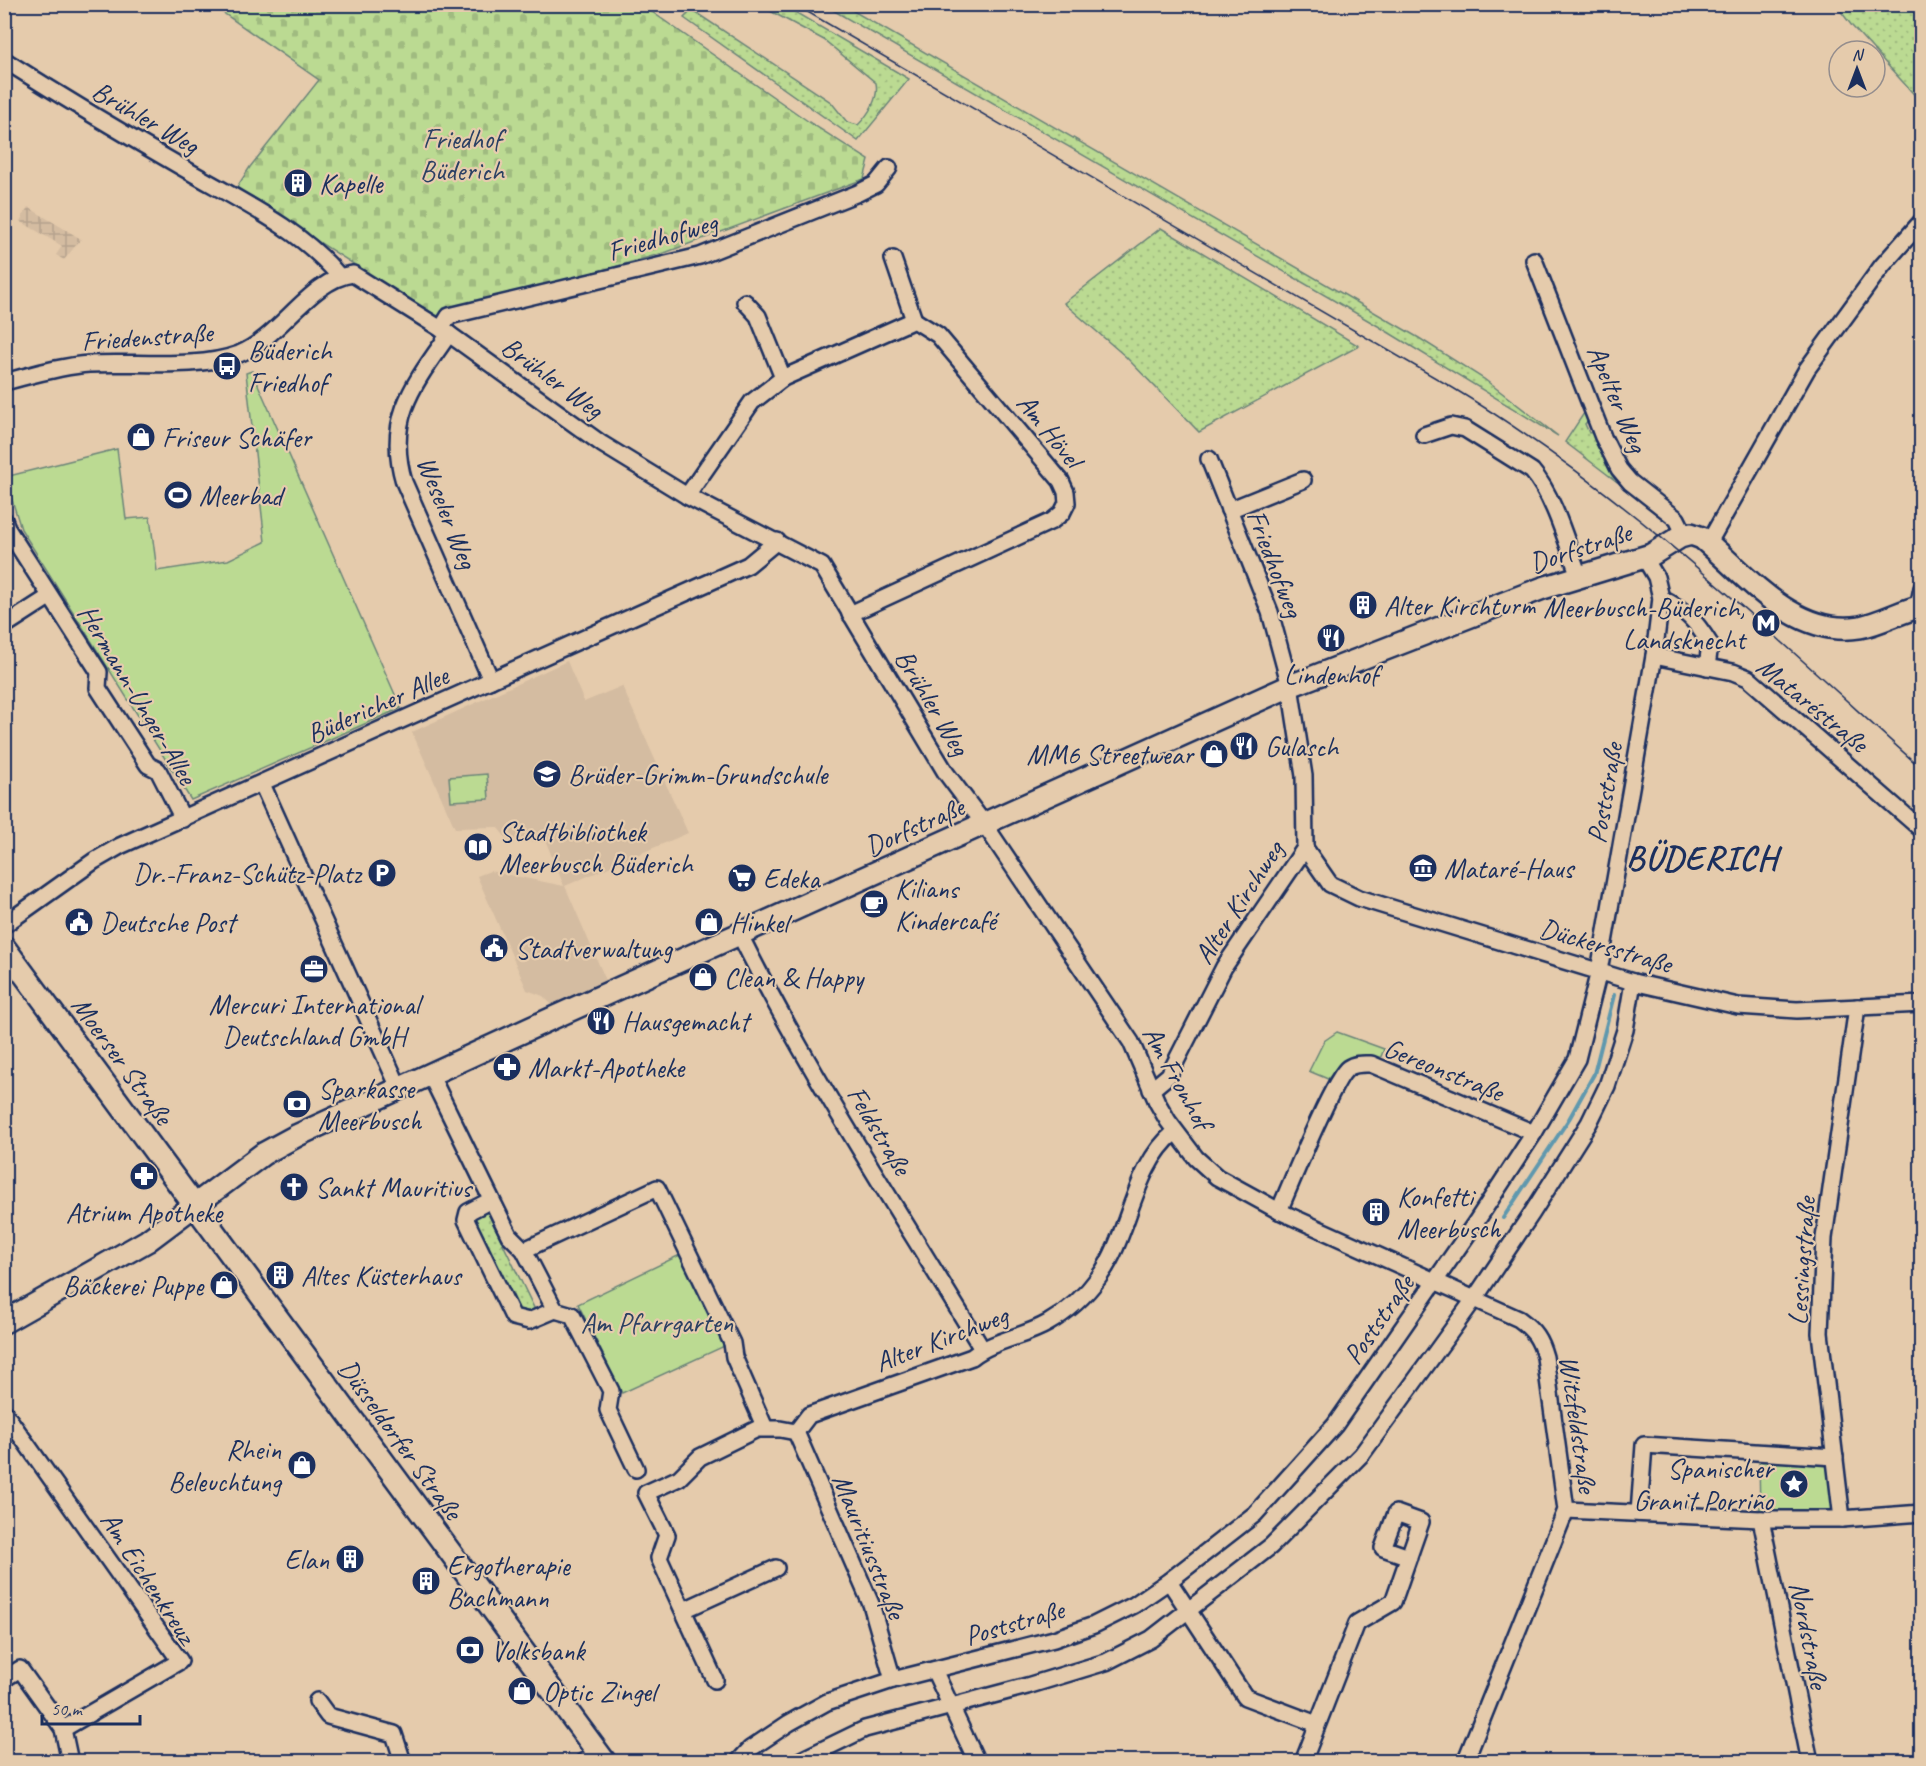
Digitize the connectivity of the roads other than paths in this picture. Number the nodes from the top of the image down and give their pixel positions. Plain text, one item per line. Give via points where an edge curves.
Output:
1 (4, 60) edge
2 (889, 168) dead end
3 (1922, 221) edge
4 (893, 259) dead end
5 (1534, 260) dead end
6 (339, 276) junction
7 (745, 302) dead end
8 (914, 320) junction
9 (445, 331) junction
10 (783, 378) junction
11 (4, 382) edge
12 (1424, 435) dead end
13 (1209, 459) dead end
14 (1303, 480) dead end
15 (687, 496) junction
16 (1229, 510) junction
17 (4, 520) edge
18 (1680, 537) junction
19 (777, 541) junction
20 (1708, 544) junction
21 (1644, 557) junction
22 (1579, 576) junction
23 (49, 597) junction
24 (1661, 598) junction
25 (1920, 600) edge
26 (850, 614) junction
27 (4, 626) edge
28 (1654, 656) junction
29 (1707, 667) junction
30 (491, 680) junction
31 (1290, 686) junction
32 (262, 784) junction
33 (183, 819) junction
34 (985, 825) junction
35 (1922, 830) edge
36 (1305, 848) junction
37 (4, 926) edge
38 (740, 935) junction
39 (4, 947) edge
40 (1599, 971) junction
41 (1633, 982) junction
42 (1922, 1004) edge
43 (1857, 1007) junction
44 (431, 1076) junction
45 (400, 1090) junction
46 (1152, 1090) junction
47 (1175, 1132) junction
48 (1534, 1133) junction
49 (491, 1200) junction
50 (196, 1206) junction
51 (1279, 1211) junction
52 (525, 1250) junction
53 (1437, 1281) junction
54 (1475, 1298) junction
55 (555, 1310) junction
56 (4, 1322) edge
57 (982, 1349) junction
58 (4, 1412) edge
59 (765, 1428) junction
60 (796, 1432) junction
61 (1835, 1457) junction
62 (636, 1469) dead end
63 (1566, 1510) junction
64 (1639, 1513) junction
65 (1922, 1513) edge
66 (1842, 1519) junction
67 (1761, 1520) junction
68 (1409, 1557) dead end
69 (776, 1568) dead end
70 (1169, 1581) junction
71 (684, 1610) junction
72 (1190, 1611) junction
73 (934, 1671) junction
74 (4, 1679) edge
75 (715, 1680) dead end
76 (893, 1680) junction
77 (317, 1701) dead end
78 (951, 1707) junction
79 (1317, 1724) junction
80 (63, 1729) junction
81 (596, 1759) edge
82 (743, 1759) edge
83 (70, 1761) edge
84 (403, 1761) edge
85 (797, 1761) edge
86 (976, 1761) edge
87 (1303, 1761) edge
88 (1465, 1761) edge
89 (1810, 1761) edge

1 - 6 street, Brühler Weg via 320,252
2 - 9 street, Friedhofweg via 876,184 858,193 700,256 449,316
3 - 20 street via 1882,267 1807,369
4 - 8 street
5 - 18 street, Apelter Weg via 1619,469 1677,519
6 - 9 street, Brühler Weg via 353,274 361,278
6 - 11 street, Friedenstraße via 266,338 240,353 192,362 88,364
7 - 10 street via 758,316
8 - 10 street
8 - 26 street, Am Hövel via 938,334 1050,465 1066,492 1067,503 1052,520
9 - 15 street, Brühler Weg via 602,444
9 - 30 street, Weseler Weg via 405,403 399,422 398,463
10 - 15 street via 752,402
12 - 22 street via 1451,426 1464,429 1532,471 1547,494
13 - 16 street, Friedhofweg
14 - 16 street
15 - 19 street, Brühler Weg
16 - 31 street, Friedhofweg via 1270,612
17 - 23 street, Hermann-Unger-Allee
18 - 20 main road via 1696,535
18 - 21 main road, Dorfstraße
19 - 26 street, Brühler Weg via 822,566
19 - 30 street, Büdericher Allee via 748,565
20 - 25 main road via 1788,611 1816,625 1862,627
21 - 22 main road, Dorfstraße
21 - 24 street, Poststraße via 1656,577
22 - 31 main road, Dorfstraße
23 - 27 street, Hermann-Unger-Allee
23 - 33 street, Hermann-Unger-Allee via 99,672 98,688 148,765 158,770
24 - 28 street, Poststraße
24 - 29 street via 1684,609 1694,619 1710,644
26 - 34 street, Brühler Weg via 946,773
28 - 29 street, Mataréstraße
28 - 40 street, Poststraße
29 - 35 street, Mataréstraße via 1748,678
30 - 32 street, Büdericher Allee
31 - 34 main road, Dorfstraße
31 - 36 street, Alter Kirchweg via 1304,776
32 - 33 street, Büdericher Allee
32 - 45 street
33 - 37 street, Büdericher Allee via 94,861
34 - 38 main road, Dorfstraße
34 - 46 street, Am Fronhof via 1131,1042
36 - 40 street, Dückersstraße via 1330,884 1359,898
36 - 46 street, Alter Kirchweg via 1224,967 1169,1075
38 - 44 main road, Dorfstraße
38 - 57 street, Feldstraße via 800,1045
39 - 50 main road, Moerser Straße
40 - 41 street, Dückersstraße
40 - 48 street, Poststraße via 1577,1059
41 - 43 street, Dückersstraße via 1738,1006 1797,1010
41 - 54 street via 1625,1030 1594,1113
42 - 43 street, Dückersstraße
43 - 61 street, Lessingstraße via 1824,1250 1820,1333
44 - 45 main road, Dorfstraße
44 - 49 street
45 - 50 main road, Dorfstraße via 263,1154
46 - 47 street, Am Fronhof
47 - 51 street, Am Fronhof via 1217,1177
47 - 57 street, Alter Kirchweg via 1155,1152 1100,1277 1077,1302 1047,1324
48 - 51 street, Gereonstraße via 1371,1064 1358,1064 1347,1068 1332,1092
48 - 53 street, Poststraße
49 - 52 street via 509,1235
49 - 55 street via 468,1212 466,1220 513,1317 529,1321
50 - 56 main road, Dorfstraße via 101,1269
50 - 81 main road, Düsseldorfer Straße
51 - 53 street, Am Fronhof
52 - 55 street
52 - 59 street via 657,1188 732,1343 734,1357
53 - 54 street, Witzfeldstraße
53 - 70 street, Poststraße via 1335,1425 1255,1514
54 - 63 street, Witzfeldstraße via 1519,1319 1541,1341
54 - 72 street via 1362,1454 1271,1545
55 - 62 street via 572,1315 597,1362 611,1391 608,1410
57 - 60 street, Alter Kirchweg via 972,1357 809,1415
58 - 80 street, Am Eichenkreuz via 180,1661
59 - 60 street
59 - 71 street via 700,1456 679,1478 646,1493 667,1534 659,1558
60 - 76 street, Mauritiusstraße via 871,1604
61 - 64 street via 1644,1445
61 - 66 street, Lessingstraße
63 - 64 street
63 - 88 street, Witzfeldstraße
64 - 67 street
65 - 66 street
66 - 67 street
67 - 89 street, Nordstraße
68 - 79 street via 1393,1602 1357,1623
69 - 71 street
70 - 72 street
70 - 73 street, Poststraße via 1094,1625
71 - 75 street
72 - 78 street via 1150,1639 1106,1662
72 - 79 street via 1245,1697
73 - 76 street, Poststraße
73 - 78 street
74 - 80 street via 20,1669
76 - 82 street, Poststraße via 827,1702 789,1723
77 - 84 street via 328,1716 394,1734
78 - 85 street via 865,1729
78 - 86 street
79 - 87 street
80 - 83 street

